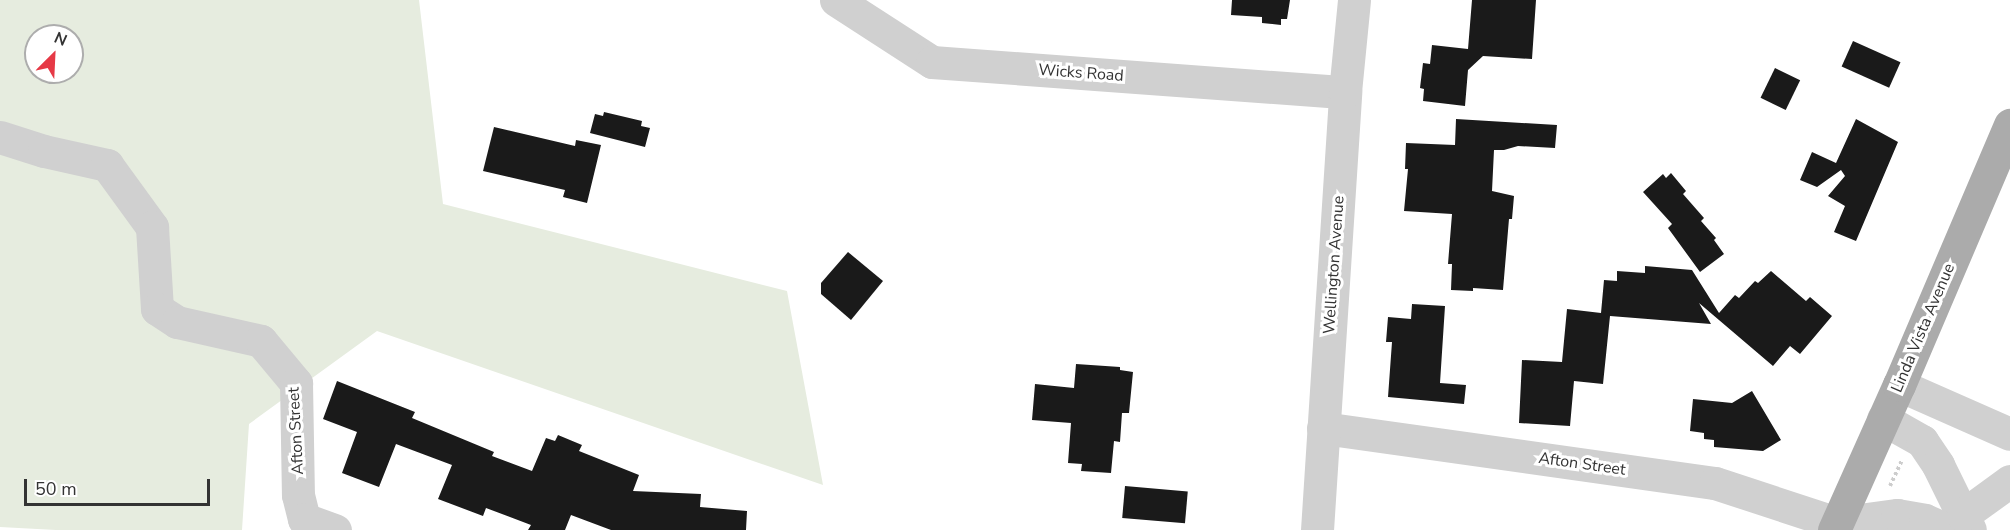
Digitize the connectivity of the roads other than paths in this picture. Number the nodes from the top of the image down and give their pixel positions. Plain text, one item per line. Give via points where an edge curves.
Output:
1 (836, 0) edge
2 (1354, 0) edge
3 (1345, 92) junction
4 (2010, 125) edge
5 (0, 137) edge
6 (1899, 385) junction
7 (1883, 419) junction
8 (1323, 428) junction
9 (2010, 434) edge
10 (2010, 481) edge
11 (1960, 525) edge
12 (1835, 526) edge
13 (335, 530) edge
14 (1317, 530) edge

1 - 3 street, Wicks Road via 932,62
2 - 3 street, Wellington Avenue
3 - 8 street, Wellington Avenue
4 - 6 main road, Linda Vista Avenue
5 - 13 street, Afton Street via 107,165 152,228 158,309 177,322 261,341 296,383 298,495 304,519
6 - 7 main road, Linda Vista Avenue
6 - 9 street
7 - 11 street via 1922,441 1938,465
7 - 12 main road, Linda Vista Avenue
8 - 12 street, Afton Street via 1715,483
8 - 14 street, Wellington Avenue
10 - 11 street
11 - 12 street via 1897,515

